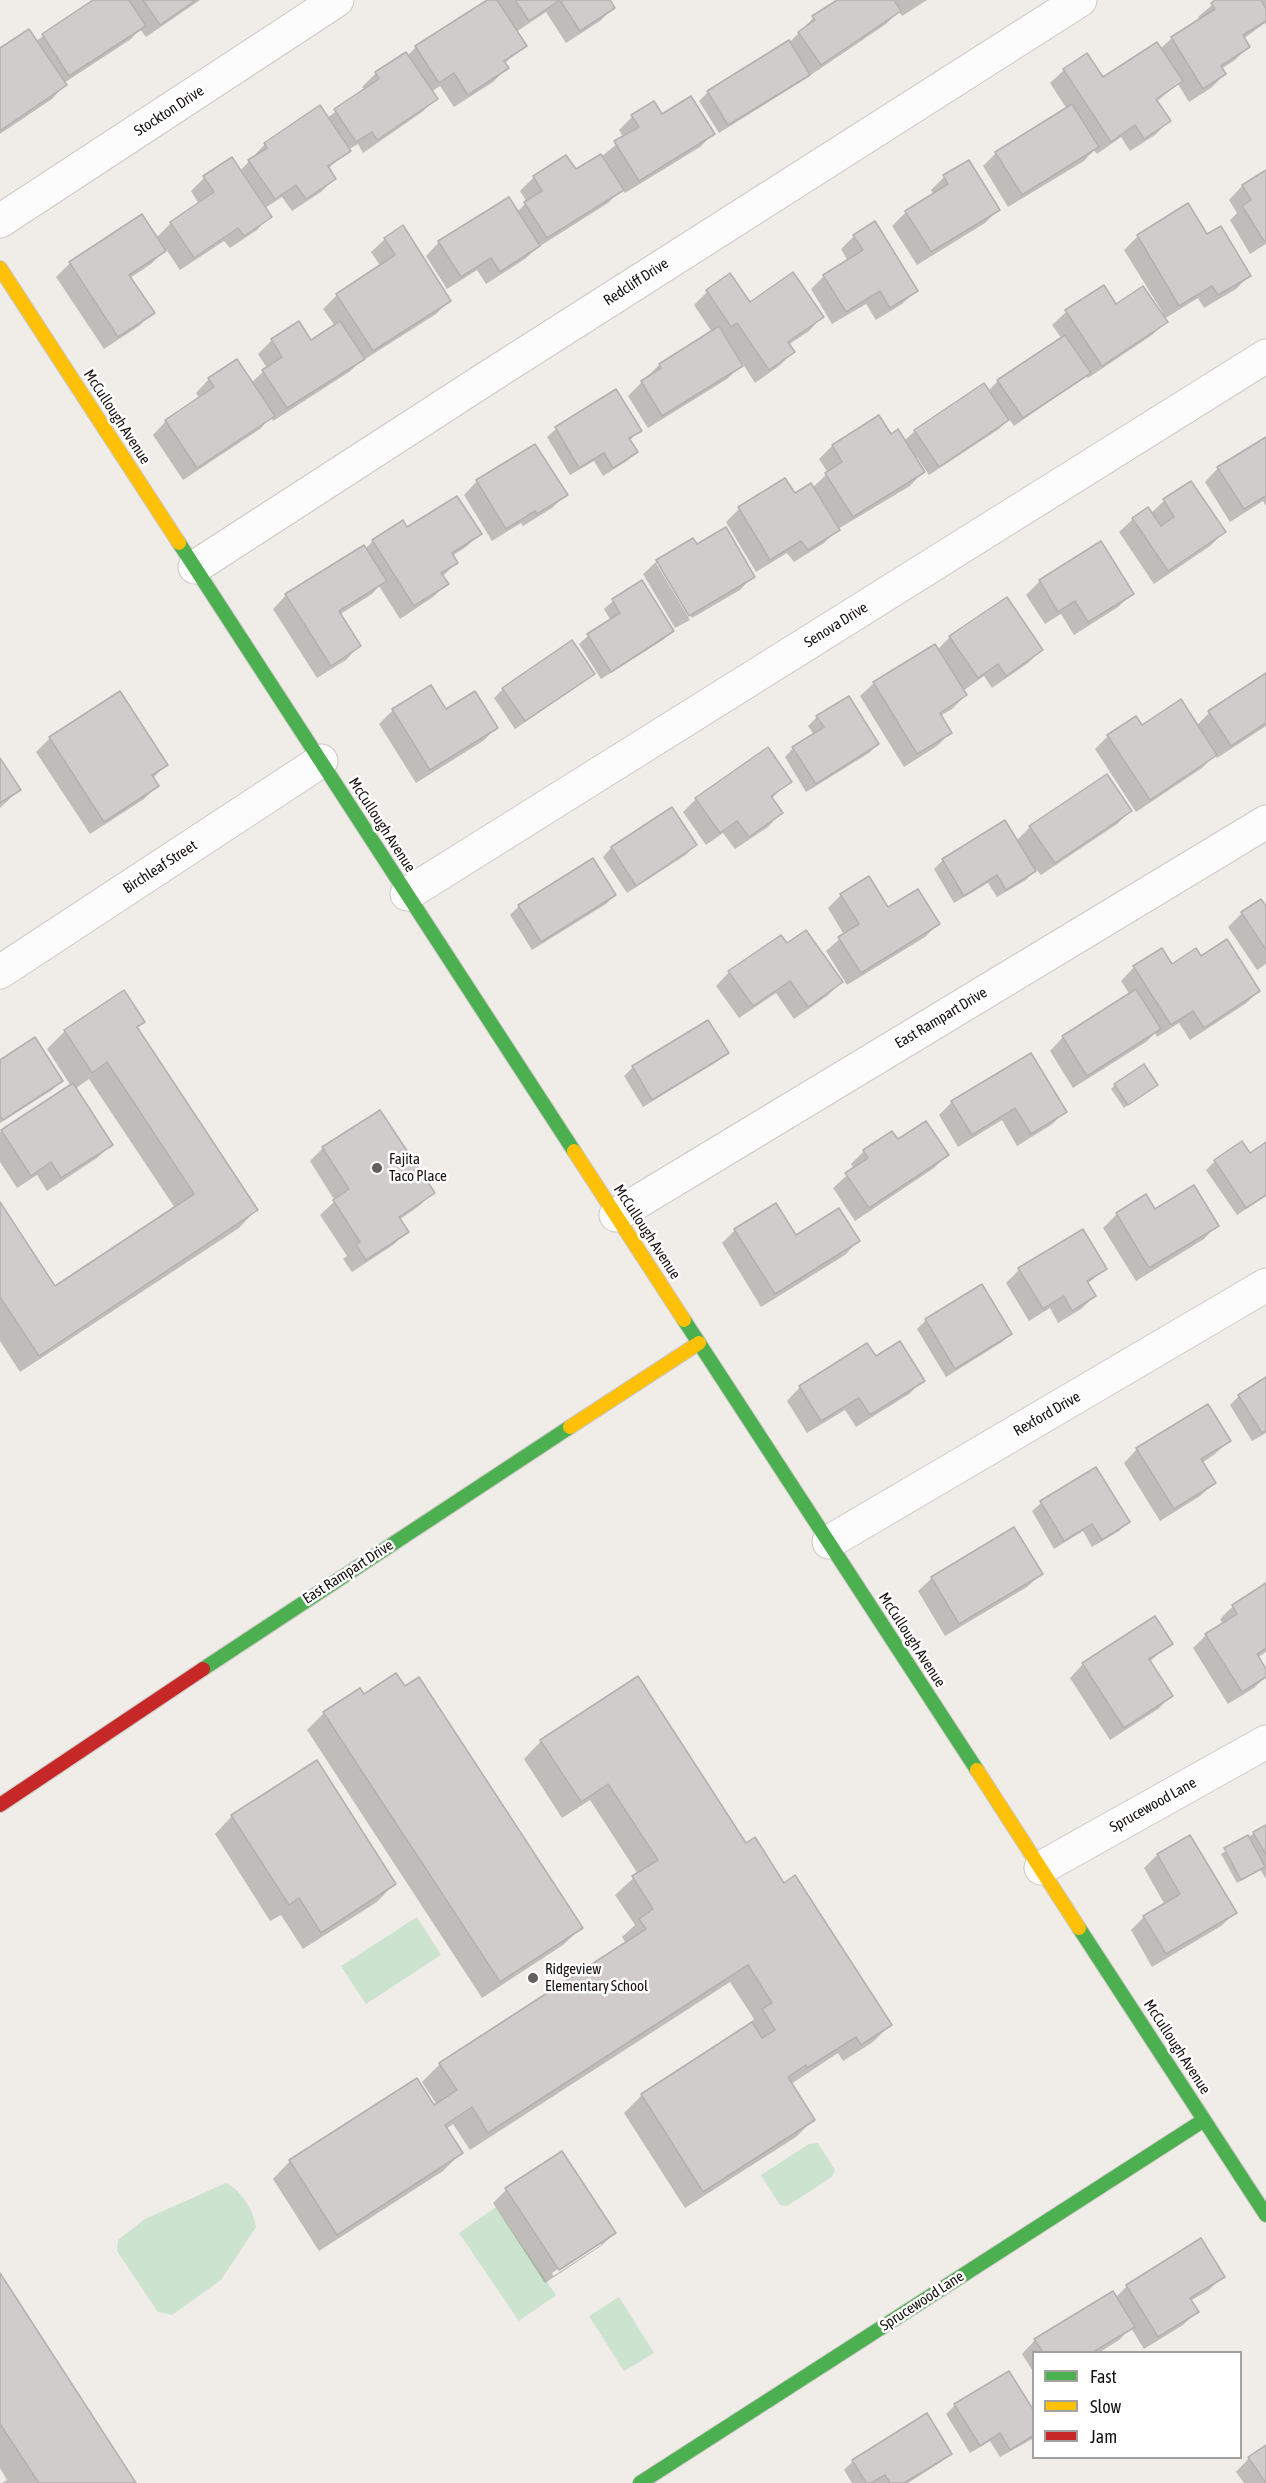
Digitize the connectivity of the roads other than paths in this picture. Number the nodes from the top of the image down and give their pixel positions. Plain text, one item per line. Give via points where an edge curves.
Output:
1 (337, 0) edge
2 (1080, 0) edge
3 (0, 221) edge
4 (0, 268) edge
5 (1266, 356) edge
6 (195, 567) junction
7 (321, 761) junction
8 (1266, 822) edge
9 (407, 894) junction
10 (0, 972) edge
11 (616, 1215) junction
12 (1266, 1285) edge
13 (699, 1343) junction
14 (829, 1542) junction
15 (1266, 1742) edge
16 (0, 1805) edge
17 (1041, 1868) junction
18 (1204, 2120) junction
19 (1266, 2215) edge
20 (640, 2483) edge

1 - 3 street, Stockton Drive
2 - 6 street, Redcliff Drive
4 - 6 main road, McCullough Avenue
5 - 9 street, Senova Drive
6 - 7 main road, McCullough Avenue
7 - 9 main road, McCullough Avenue
7 - 10 street, Birchleaf Street
8 - 11 street, East Rampart Drive
9 - 11 main road, McCullough Avenue
11 - 13 main road, McCullough Avenue
12 - 14 street, Rexford Drive
13 - 14 main road, McCullough Avenue
13 - 16 main road, East Rampart Drive
14 - 17 main road, McCullough Avenue
15 - 17 street, Sprucewood Lane
17 - 18 main road, McCullough Avenue
18 - 19 main road, McCullough Avenue
18 - 20 main road, Sprucewood Lane

